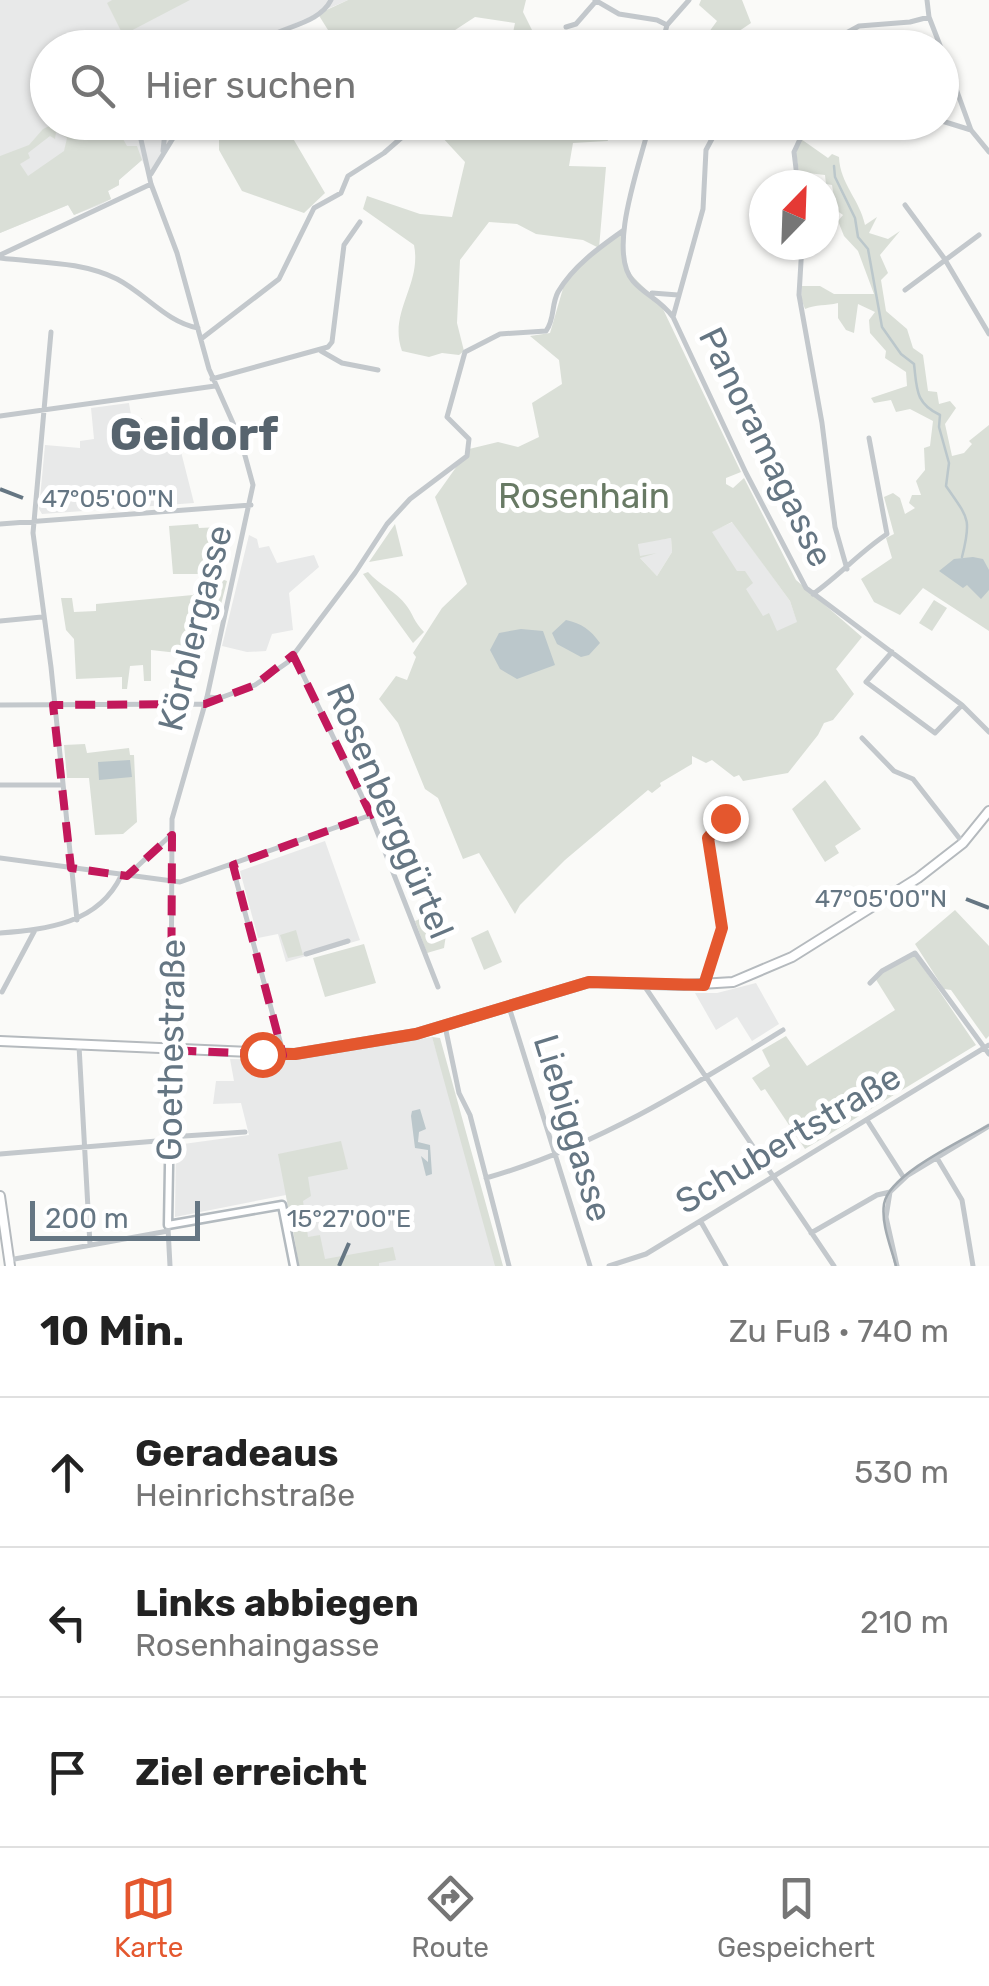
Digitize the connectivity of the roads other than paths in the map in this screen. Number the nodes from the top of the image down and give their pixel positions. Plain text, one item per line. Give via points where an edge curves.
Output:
1 (331, 0) edge
2 (596, 0) edge
3 (689, 0) edge
4 (926, 0) edge
5 (929, 17) junction
6 (667, 25) junction
7 (566, 27) dead end
8 (280, 30) edge
9 (666, 30) edge
10 (852, 30) edge
11 (934, 30) edge
12 (959, 98) edge
13 (959, 126) edge
14 (971, 130) junction
15 (142, 140) edge
16 (166, 140) edge
17 (172, 140) edge
18 (398, 140) edge
19 (646, 140) edge
20 (711, 140) edge
21 (800, 140) edge
22 (989, 152) edge
23 (160, 158) junction
24 (796, 170) edge
25 (150, 180) junction
26 (904, 205) dead end
27 (360, 222) dead end
28 (624, 230) junction
29 (979, 235) dead end
30 (0, 257) edge
31 (944, 258) junction
32 (801, 260) edge
33 (905, 290) dead end
34 (652, 294) junction
35 (679, 295) junction
36 (673, 317) junction
37 (198, 328) junction
38 (50, 332) dead end
39 (989, 334) edge
40 (201, 339) junction
41 (321, 350) junction
42 (378, 370) dead end
43 (214, 383) junction
44 (44, 410) junction
45 (0, 416) edge
46 (869, 438) dead end
47 (251, 506) junction
48 (33, 522) junction
49 (0, 524) edge
50 (847, 569) junction
51 (814, 594) junction
52 (43, 616) junction
53 (0, 621) edge
54 (892, 652) junction
55 (293, 655) junction
56 (206, 701) junction
57 (0, 705) edge
58 (962, 705) junction
59 (53, 706) junction
60 (989, 732) edge
61 (862, 738) dead end
62 (0, 785) edge
63 (62, 785) junction
64 (738, 804) dead end
65 (989, 811) edge
66 (371, 815) junction
67 (173, 833) junction
68 (963, 843) junction
69 (0, 858) edge
70 (232, 865) junction
71 (72, 868) junction
72 (124, 875) junction
73 (173, 882) junction
74 (77, 920) junction
75 (36, 930) junction
76 (0, 934) edge
77 (348, 941) dead end
78 (306, 954) dead end
79 (870, 983) dead end
80 (643, 984) junction
81 (704, 985) junction
82 (438, 987) dead end
83 (2, 992) edge
84 (508, 1004) junction
85 (445, 1026) junction
86 (782, 1030) dead end
87 (0, 1041) edge
88 (79, 1046) junction
89 (988, 1049) edge
90 (171, 1050) junction
91 (283, 1055) junction
92 (704, 1078) junction
93 (867, 1120) junction
94 (989, 1126) edge
95 (244, 1132) dead end
96 (169, 1138) junction
97 (84, 1147) junction
98 (0, 1154) edge
99 (555, 1157) junction
100 (936, 1158) junction
101 (772, 1177) junction
102 (486, 1178) junction
103 (904, 1178) junction
104 (890, 1192) junction
105 (0, 1196) edge
106 (701, 1222) junction
107 (168, 1228) junction
108 (811, 1233) junction
109 (90, 1245) junction
110 (9, 1263) edge
111 (170, 1266) edge
112 (294, 1266) edge
113 (509, 1266) edge
114 (590, 1266) edge
115 (609, 1266) edge
116 (726, 1266) edge
117 (834, 1266) edge
118 (897, 1266) edge
119 (973, 1266) edge

1 - 8 street via 322,12
2 - 6 street via 619,14
2 - 7 street
3 - 6 street
4 - 5 street
5 - 10 street
5 - 11 street
6 - 9 street
12 - 14 street
13 - 14 street
14 - 22 street
15 - 25 street, Körblergasse
16 - 23 street
17 - 23 street
18 - 40 street via 348,176 341,193 314,208 279,279
19 - 28 street, Panoramagasse
20 - 35 street via 703,209
21 - 24 street
23 - 25 street
25 - 30 street
25 - 37 street, Körblergasse
26 - 31 street
27 - 41 street via 344,245 332,342
28 - 34 street, Panoramagasse via 629,274
28 - 55 street via 576,268 558,293 546,331 500,334 465,352 448,417 468,439 469,452 387,524
29 - 31 street
30 - 37 street via 60,262 114,277 162,313
31 - 33 street
31 - 39 street
32 - 50 street via 798,295
34 - 35 street
34 - 36 street, Panoramagasse
35 - 36 street
36 - 51 street, Panoramagasse via 795,570
37 - 40 street, Körblergasse
38 - 44 street
40 - 43 street, Körblergasse
41 - 42 street via 342,363
41 - 43 street
43 - 44 street
43 - 47 street, Körblergasse via 252,474
44 - 45 street
44 - 48 street
46 - 50 street via 888,531
47 - 48 street
47 - 56 street, Körblergasse
48 - 49 street
48 - 52 street
50 - 51 street
51 - 54 street, Panoramagasse
52 - 53 street
52 - 59 street
54 - 58 street, Panoramagasse
54 - 58 street via 866,682 933,733
55 - 56 street via 255,685
55 - 66 street, Rosenberggürtel
56 - 59 street
56 - 67 street, Körblergasse via 174,807
57 - 59 street
58 - 60 street, Panoramagasse
59 - 63 street
61 - 68 street via 894,771 914,779
62 - 63 street
63 - 71 street
64 - 81 street via 708,838 722,928
65 - 68 main road
66 - 70 street
66 - 82 street, Rosenberggürtel
67 - 72 street
67 - 73 street, Goethestraße
68 - 81 main road via 792,957 737,981
69 - 71 street
70 - 73 street
70 - 91 street
71 - 72 street
71 - 74 street
72 - 73 street
72 - 74 street via 92,913
73 - 90 street, Goethestraße
74 - 75 street
75 - 76 street
75 - 83 street
77 - 78 street
79 - 89 street via 915,954
80 - 81 main road
80 - 84 main road via 589,982
80 - 92 street
84 - 85 main road
84 - 99 street, Liebiggasse
85 - 91 main road
85 - 102 street
86 - 92 street
87 - 88 main road
88 - 90 main road
88 - 97 street
89 - 93 street, Schubertstraße
90 - 91 main road
90 - 96 street, Goethestraße
92 - 99 street
92 - 101 street
93 - 101 street, Schubertstraße
93 - 103 street
94 - 100 street
95 - 96 street
96 - 97 street
96 - 107 street, Goethestraße
97 - 98 street
97 - 109 street
99 - 102 street
99 - 114 street, Liebiggasse
100 - 103 street
100 - 119 street via 962,1200
101 - 106 street, Schubertstraße
101 - 108 street
102 - 113 street
103 - 104 street
104 - 108 street
104 - 118 street via 886,1220
105 - 110 main road
106 - 115 street, Schubertstraße via 646,1254
106 - 116 street
107 - 109 street
107 - 111 street, Goethestraße
107 - 112 street via 282,1205
108 - 117 street
109 - 110 street

